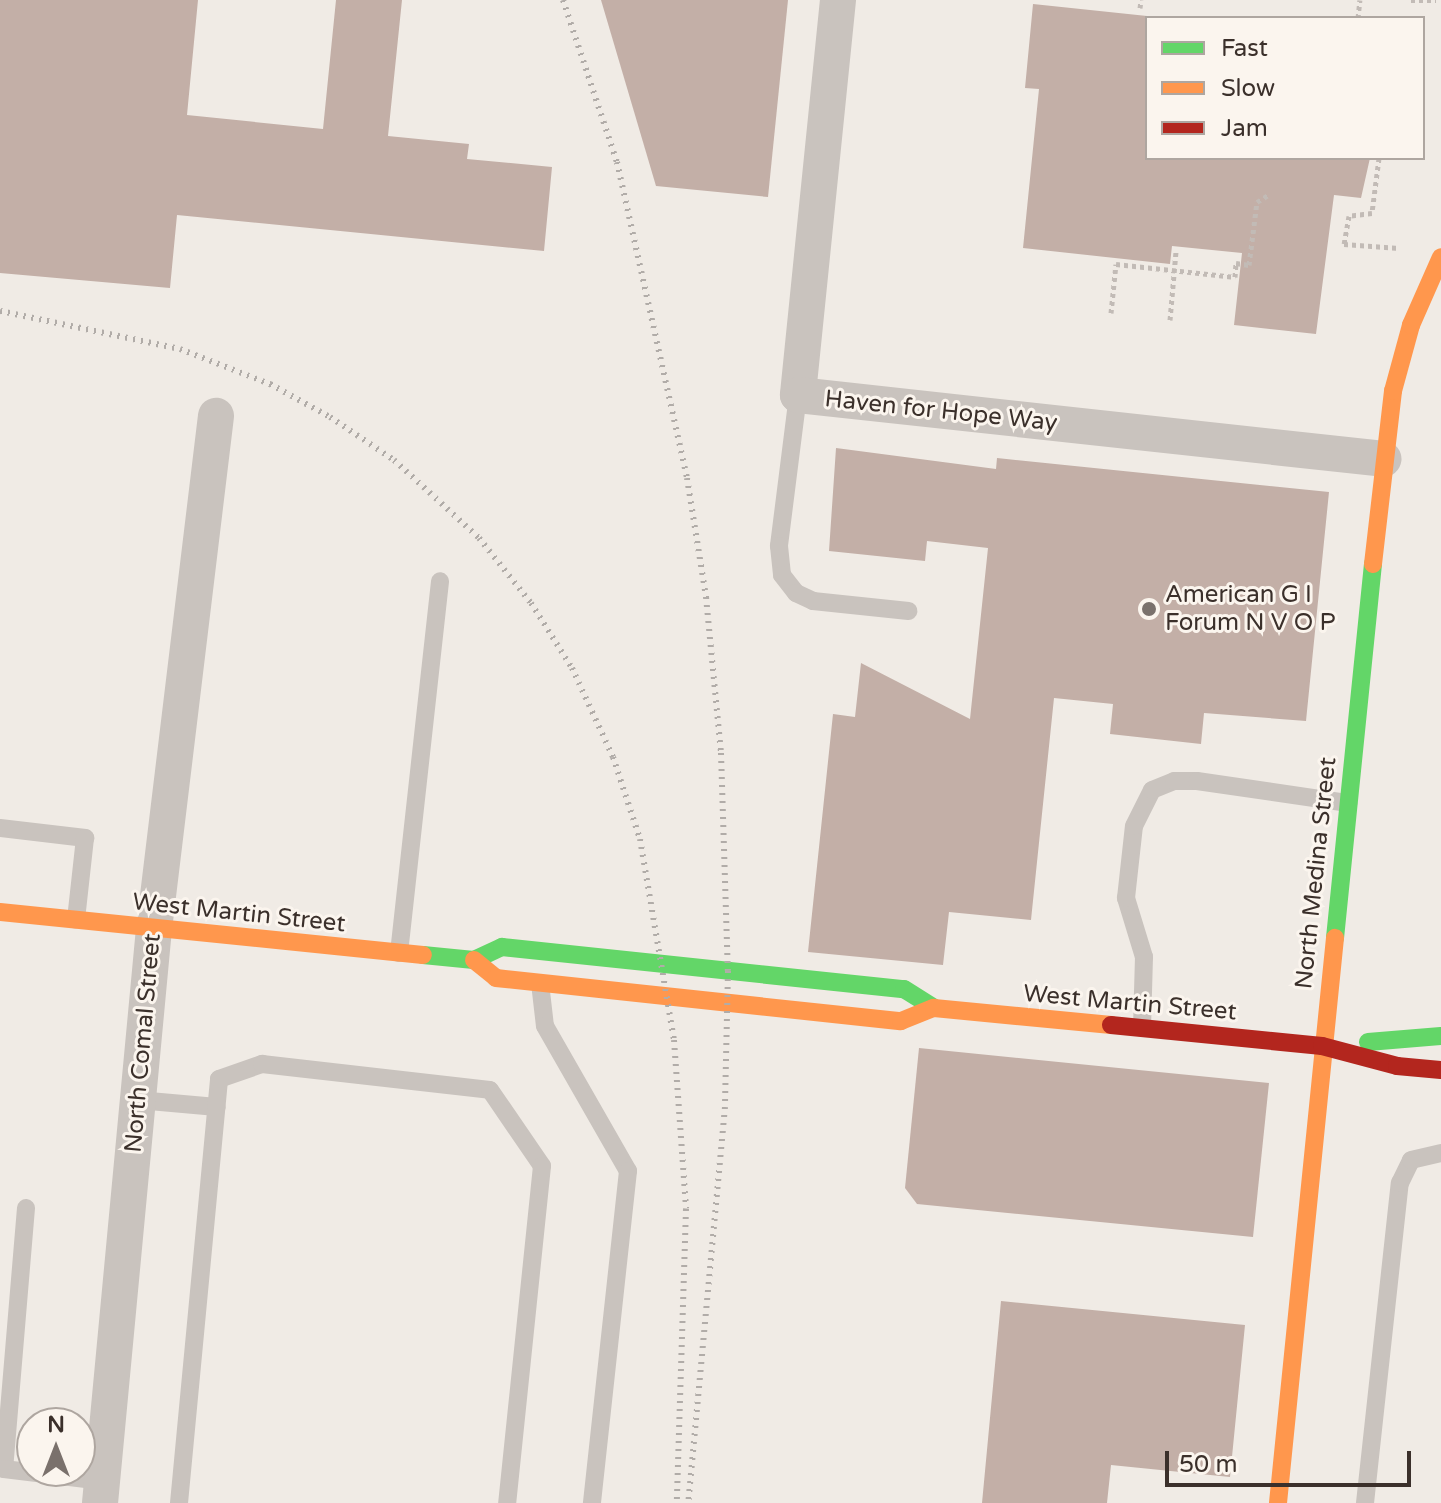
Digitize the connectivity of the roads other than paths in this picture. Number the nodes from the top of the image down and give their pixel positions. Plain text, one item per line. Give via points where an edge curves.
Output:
1 (838, 0) edge
2 (1441, 257) edge
3 (798, 395) junction
4 (216, 416) dead end
5 (1384, 459) junction
6 (440, 581) dead end
7 (908, 611) dead end
8 (1348, 803) junction
9 (0, 828) edge
10 (0, 912) edge
11 (76, 920) junction
12 (154, 929) junction
13 (399, 953) junction
14 (474, 960) junction
15 (540, 983) junction
16 (934, 1008) junction
17 (1142, 1029) junction
18 (1441, 1036) edge
19 (1322, 1046) junction
20 (1441, 1070) edge
21 (138, 1100) junction
22 (217, 1107) junction
23 (1441, 1153) edge
24 (26, 1208) dead end
25 (101, 1492) edge
26 (179, 1503) edge
27 (507, 1503) edge
28 (592, 1503) edge
29 (1278, 1503) edge
30 (1365, 1503) edge

1 - 3 street, Haven for Hope Way
2 - 5 main road, North Medina Street via 1411,325 1393,391
3 - 5 street, Haven for Hope Way
3 - 7 lane via 779,546 782,575 796,593 813,601
4 - 12 street, North Comal Street
5 - 8 main road, North Medina Street
6 - 13 lane
8 - 17 lane via 1197,781 1174,781 1152,790 1134,826 1126,898 1144,957
8 - 19 main road, North Medina Street
9 - 11 lane via 85,838
10 - 11 main road, West Martin Street
11 - 12 main road, West Martin Street
12 - 13 main road, West Martin Street
12 - 21 street, North Comal Street
13 - 14 main road, West Martin Street
14 - 15 main road, West Martin Street via 496,978
14 - 16 main road, West Martin Street via 502,947 904,989
15 - 16 main road, West Martin Street via 901,1021
15 - 28 lane via 545,1026 628,1171
16 - 17 main road, West Martin Street
17 - 19 main road, West Martin Street
18 - 19 main road, West Martin Street
19 - 20 main road, West Martin Street via 1397,1066
19 - 29 main road, North Medina Street
21 - 22 lane
21 - 25 street, North Comal Street
22 - 26 lane
22 - 27 lane via 219,1079 262,1064 490,1090 542,1166
23 - 30 lane via 1411,1160 1400,1183
24 - 25 lane via 4,1469

